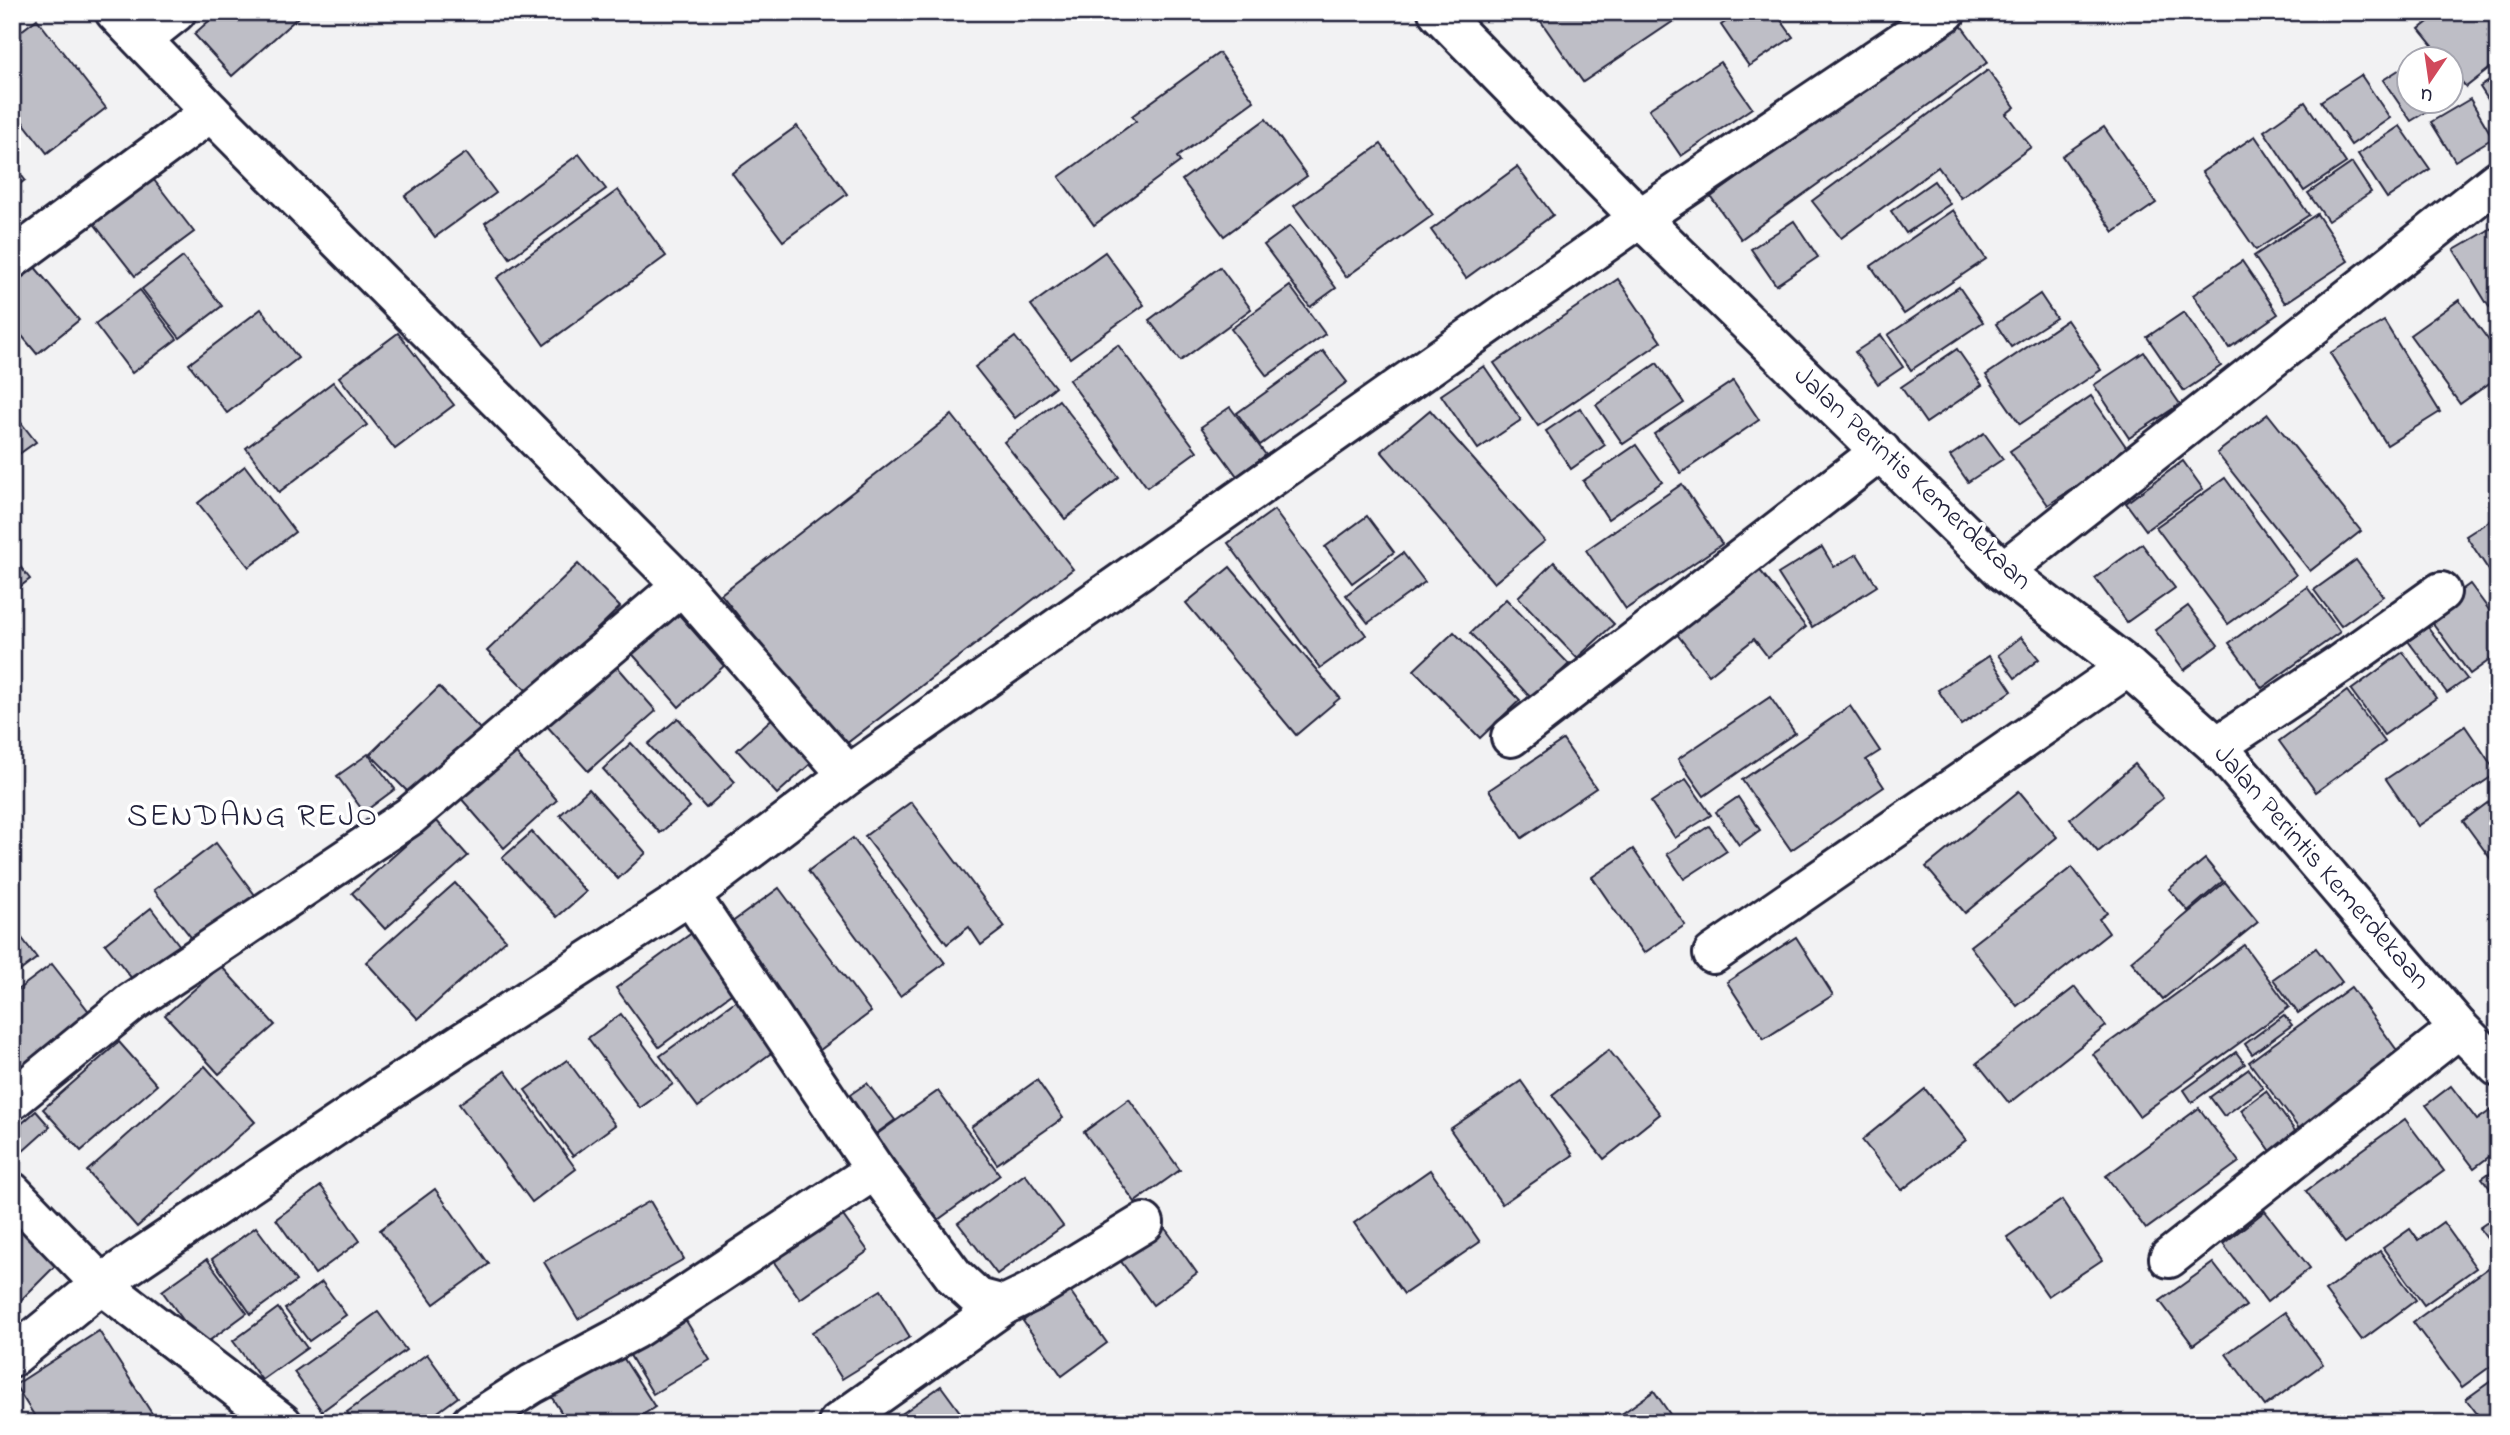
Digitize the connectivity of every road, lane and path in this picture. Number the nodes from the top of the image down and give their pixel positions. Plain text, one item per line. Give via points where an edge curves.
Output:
1 (115, 12) edge
2 (176, 12) edge
3 (1438, 12) edge
4 (1945, 12) edge
5 (142, 39) junction
6 (211, 112) junction
7 (2498, 180) edge
8 (1640, 218) junction
9 (12, 259) edge
10 (1881, 451) junction
11 (2003, 571) junction
12 (682, 585) junction
13 (2441, 592) dead end
14 (2128, 667) junction
15 (1511, 737) dead end
16 (2217, 746) junction
17 (848, 775) junction
18 (690, 895) junction
19 (1713, 954) dead end
20 (2459, 1028) junction
21 (2498, 1067) edge
22 (12, 1100) edge
23 (875, 1170) junction
24 (12, 1192) edge
25 (1144, 1223) dead end
26 (2169, 1258) dead end
27 (101, 1284) junction
28 (1004, 1306) junction
29 (12, 1357) edge
30 (282, 1423) edge
31 (471, 1423) edge
32 (838, 1423) edge

1 - 5 street
2 - 5 street
3 - 8 street, Jalan Perintis Kemerdekaan
4 - 8 street
5 - 6 street
6 - 9 street
6 - 12 street
7 - 11 street
8 - 10 street, Jalan Perintis Kemerdekaan
8 - 17 street
10 - 11 street, Jalan Perintis Kemerdekaan
10 - 15 street
11 - 14 street, Jalan Perintis Kemerdekaan
12 - 17 street
12 - 22 street via 410,816 132,1002
13 - 16 street
14 - 16 street, Jalan Perintis Kemerdekaan
14 - 19 street
16 - 20 street, Jalan Perintis Kemerdekaan
17 - 18 street
18 - 23 street
18 - 27 street
20 - 21 street, Jalan Perintis Kemerdekaan
20 - 26 street
23 - 28 street via 954,1276 978,1298
23 - 31 street via 635,1329 532,1384
24 - 27 street
25 - 28 street
27 - 29 street
27 - 30 street
28 - 32 street

